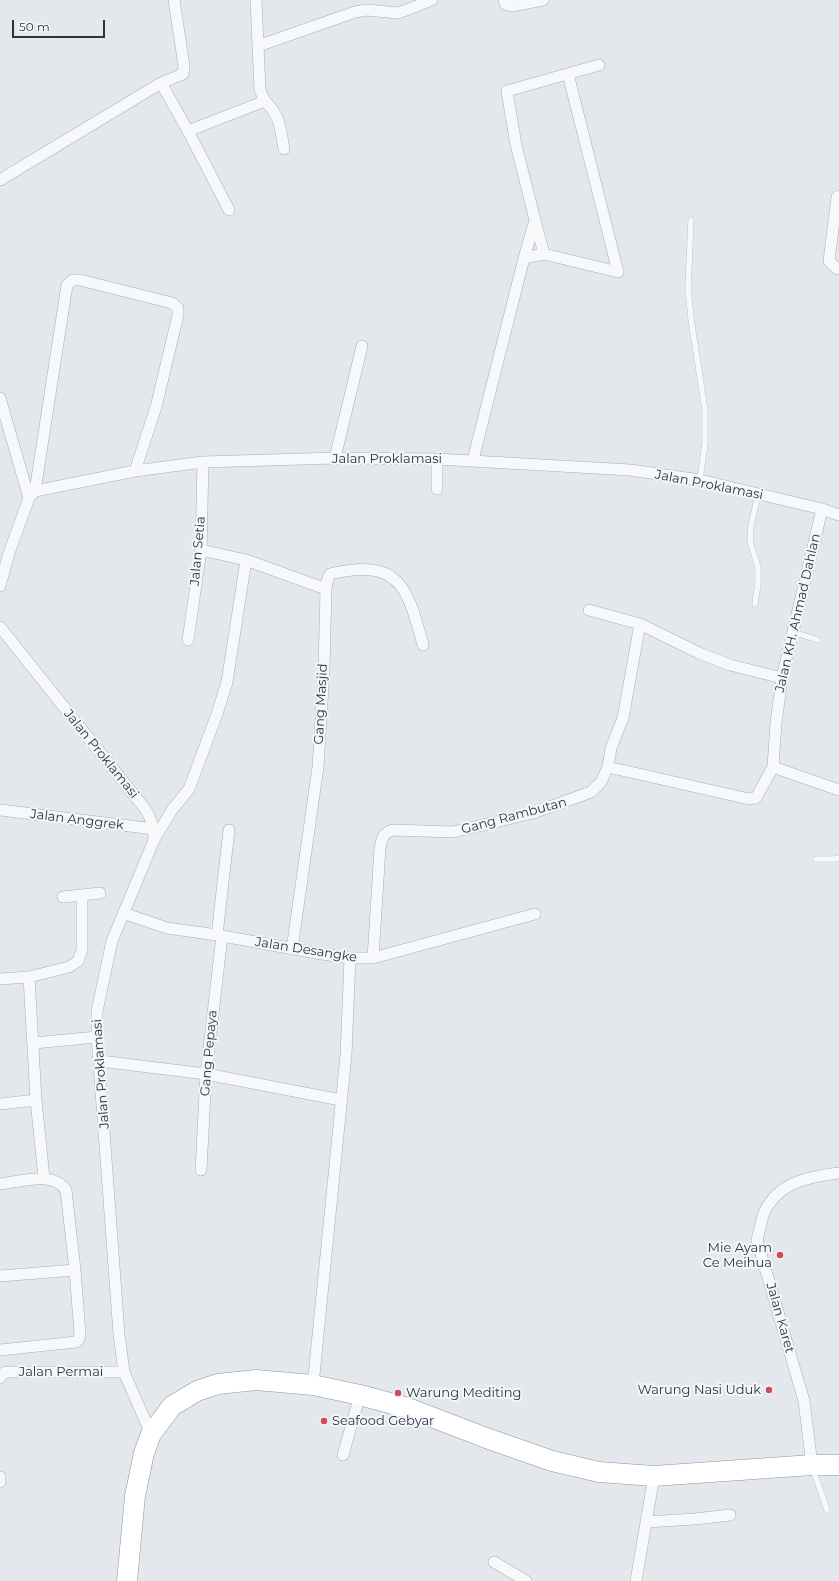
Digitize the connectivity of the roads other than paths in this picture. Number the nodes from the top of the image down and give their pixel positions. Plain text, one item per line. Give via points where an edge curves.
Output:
1 (174, 0) edge
2 (256, 0) edge
3 (432, 0) edge
4 (504, 0) edge
5 (543, 0) edge
6 (258, 46) junction
7 (599, 65) dead end
8 (568, 74) junction
9 (161, 83) junction
10 (265, 101) junction
11 (188, 131) junction
12 (284, 149) dead end
13 (0, 180) edge
14 (839, 196) edge
15 (229, 210) dead end
16 (535, 220) junction
17 (691, 220) dead end
18 (544, 254) junction
19 (524, 258) junction
20 (839, 269) edge
21 (362, 346) dead end
22 (0, 398) edge
23 (335, 458) junction
24 (437, 459) junction
25 (473, 460) junction
26 (203, 462) junction
27 (136, 472) junction
28 (700, 480) junction
29 (437, 489) dead end
30 (32, 494) junction
31 (758, 494) junction
32 (822, 509) junction
33 (839, 515) edge
34 (201, 550) junction
35 (246, 560) junction
36 (0, 586) edge
37 (326, 589) junction
38 (755, 604) dead end
39 (588, 610) dead end
40 (640, 624) junction
41 (0, 627) edge
42 (793, 632) junction
43 (188, 640) dead end
44 (818, 640) dead end
45 (423, 645) dead end
46 (782, 678) junction
47 (608, 767) junction
48 (773, 767) junction
49 (839, 790) edge
50 (0, 810) edge
51 (229, 830) dead end
52 (154, 835) junction
53 (839, 858) edge
54 (816, 859) dead end
55 (100, 893) dead end
56 (82, 896) junction
57 (62, 897) dead end
58 (123, 913) junction
59 (535, 914) dead end
60 (219, 935) junction
61 (292, 949) junction
62 (350, 958) junction
63 (373, 958) junction
64 (29, 977) junction
65 (0, 979) edge
66 (97, 1037) junction
67 (34, 1043) junction
68 (100, 1061) junction
69 (206, 1074) junction
70 (36, 1100) junction
71 (341, 1100) junction
72 (0, 1104) edge
73 (201, 1170) dead end
74 (839, 1174) edge
75 (44, 1178) junction
76 (0, 1184) edge
77 (75, 1270) junction
78 (0, 1276) edge
79 (0, 1350) edge
80 (124, 1372) junction
81 (0, 1378) edge
82 (313, 1385) junction
83 (360, 1395) junction
84 (151, 1434) junction
85 (343, 1455) dead end
86 (812, 1465) junction
87 (839, 1465) edge
88 (654, 1476) junction
89 (0, 1477) edge
90 (0, 1482) edge
91 (827, 1510) dead end
92 (730, 1514) dead end
93 (646, 1522) junction
94 (494, 1562) dead end
95 (127, 1581) edge
96 (526, 1581) edge
97 (636, 1581) edge

1 - 9 street via 185,70 183,74
2 - 6 street
3 - 6 street via 397,13 367,10 355,12
4 - 5 street via 505,4 512,6
6 - 10 street via 260,90
7 - 8 street
8 - 16 street via 507,92 516,146
8 - 18 street via 618,272
9 - 11 street
9 - 13 street
10 - 11 street
10 - 12 street via 276,114
11 - 15 street
14 - 20 street via 829,261
16 - 18 street
16 - 19 street
17 - 28 lane via 688,288 705,410 705,443
18 - 19 street
19 - 25 street
21 - 23 street
22 - 30 street
23 - 24 street, Jalan Proklamasi
23 - 26 street, Jalan Proklamasi
24 - 25 street, Jalan Proklamasi
24 - 29 street
25 - 28 street, Jalan Proklamasi via 630,470
26 - 27 street, Jalan Proklamasi
26 - 34 street, Jalan Setia
27 - 30 street, Jalan Proklamasi
27 - 30 street via 156,408 178,308 172,303 73,280 67,285
28 - 31 street, Jalan Proklamasi
30 - 36 street via 9,553
31 - 32 street, Jalan Proklamasi
31 - 38 lane via 750,541 758,568
32 - 33 street, Jalan Proklamasi
32 - 42 street, Jalan KH. Ahmad Dahlan
34 - 35 street
34 - 43 street, Jalan Setia
35 - 37 street
35 - 52 street via 227,682 217,714 188,789
37 - 45 street via 330,574 380,570 393,577 410,602
37 - 61 street, Gang Masjid via 318,767
39 - 40 street
40 - 46 street via 730,665
40 - 47 street, Gang Rambutan via 623,718 611,748
41 - 52 street, Jalan Proklamasi via 146,810 151,818
42 - 44 lane
42 - 46 street, Jalan KH. Ahmad Dahlan
46 - 48 street, Jalan KH. Ahmad Dahlan
47 - 48 street via 749,799 757,796
47 - 63 street, Gang Rambutan via 601,782 591,792 533,813 453,832 387,832 382,837 380,848
48 - 49 street
50 - 52 street, Jalan Anggrek
51 - 60 street, Gang Pepaya
52 - 58 street, Jalan Proklamasi
53 - 54 lane
55 - 56 street
56 - 57 street
56 - 64 street via 82,950 78,961 69,967
58 - 60 street, Jalan Desangke via 166,928
58 - 66 street, Jalan Proklamasi via 112,941 97,1011
59 - 63 street, Jalan Desangke
60 - 61 street, Jalan Desangke
60 - 69 street, Gang Pepaya
61 - 62 street, Jalan Desangke
62 - 63 street, Jalan Desangke
62 - 71 street via 346,1056
64 - 65 street
64 - 67 street
66 - 67 street
66 - 68 street, Jalan Proklamasi
67 - 70 street
68 - 69 street
68 - 80 street, Jalan Proklamasi
69 - 71 street
69 - 73 street, Gang Pepaya
70 - 72 street
70 - 75 street
71 - 82 street
74 - 86 street, Jalan Karet via 798,1181 776,1193 764,1213 757,1240 804,1401
75 - 76 street
75 - 77 street via 62,1184 66,1190
77 - 78 street
77 - 79 street via 79,1339 76,1342
80 - 81 street, Jalan Permai via 6,1372
80 - 84 street, Jalan Proklamasi
82 - 83 highway
82 - 84 highway via 256,1380 218,1384 197,1391 172,1406
83 - 85 street
83 - 88 highway via 408,1408 552,1461 599,1472
84 - 95 highway via 144,1453 135,1496
86 - 87 highway
86 - 88 highway
86 - 91 lane
88 - 93 street
89 - 90 street
92 - 93 street
93 - 97 street
94 - 96 street

